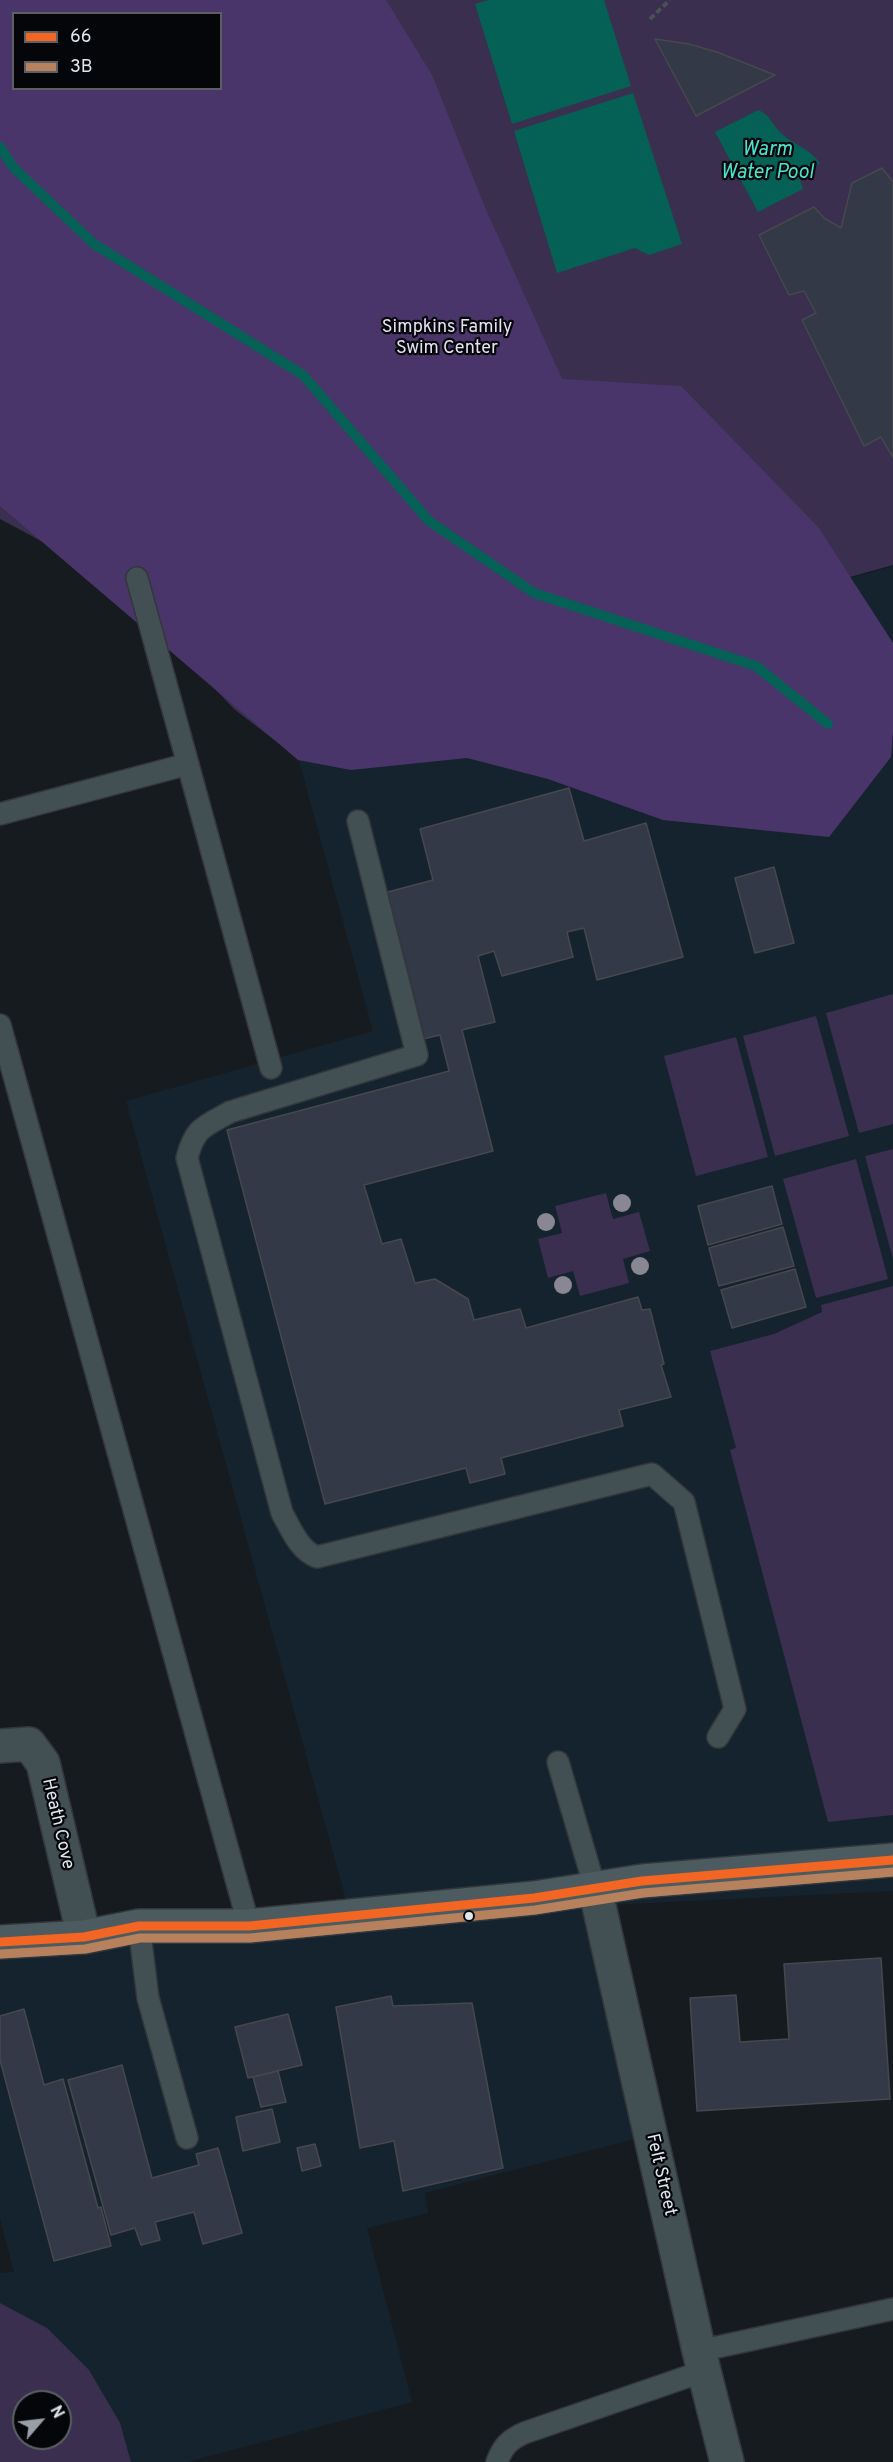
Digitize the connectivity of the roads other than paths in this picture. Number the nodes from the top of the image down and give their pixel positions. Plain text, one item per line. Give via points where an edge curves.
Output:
1 (137, 578) dead end
2 (188, 764) junction
3 (0, 814) edge
4 (358, 821) dead end
5 (0, 1025) edge
6 (272, 1068) dead end
7 (718, 1737) dead end
8 (0, 1746) edge
9 (558, 1762) dead end
10 (893, 1860) edge
11 (595, 1888) junction
12 (139, 1926) junction
13 (249, 1926) junction
14 (84, 1937) junction
15 (0, 1942) edge
16 (187, 2138) dead end
17 (893, 2309) edge
18 (701, 2361) junction
19 (497, 2462) edge
20 (727, 2462) edge

1 - 2 lane
2 - 3 lane
2 - 6 lane
4 - 7 lane via 417,1055 230,1112 202,1127 192,1139 187,1158 282,1513 297,1541 317,1557 652,1474 684,1502 735,1709
5 - 13 lane
8 - 14 street, Heath Cove via 29,1744 43,1763
9 - 11 lane
10 - 11 main road
11 - 13 main road via 534,1898
11 - 18 street, Felt Street
12 - 13 main road
12 - 14 main road
12 - 16 lane via 148,1998
14 - 15 main road
17 - 18 lane
18 - 19 lane via 524,2433 510,2440
18 - 20 street, Felt Street

